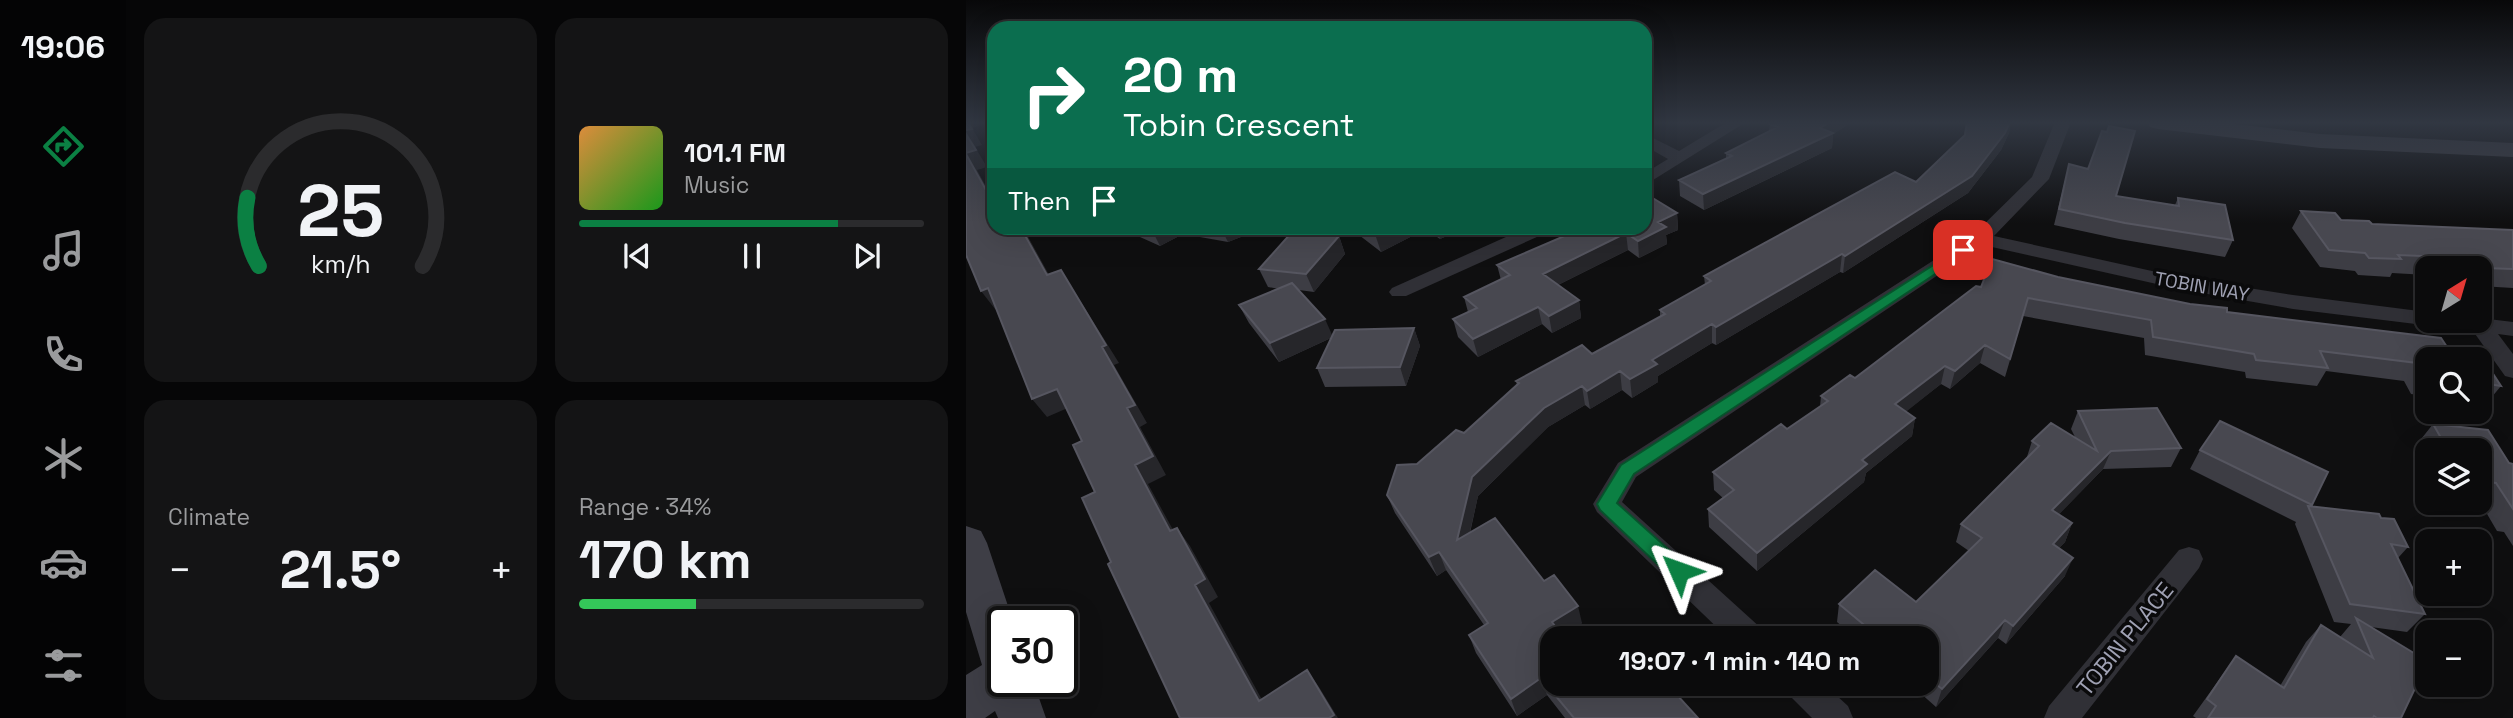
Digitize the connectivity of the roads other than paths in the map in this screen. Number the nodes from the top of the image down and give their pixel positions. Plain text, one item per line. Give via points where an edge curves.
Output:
1 (1675, 156) edge
2 (1683, 156) edge
3 (2049, 156) edge
4 (1679, 158) junction
5 (1652, 175) edge
6 (1525, 235) edge
7 (1980, 239) junction
8 (1399, 292) dead end
9 (2415, 317) edge
10 (2492, 328) edge
11 (2513, 329) edge
12 (2485, 333) edge
13 (2513, 370) edge
14 (966, 543) edge
15 (2189, 559) dead end
16 (987, 609) edge
17 (1737, 626) edge
18 (987, 689) edge
19 (1813, 696) edge
20 (1015, 697) edge
21 (966, 703) edge
22 (1022, 718) edge
23 (1836, 718) edge
24 (2061, 718) edge

1 - 4 street
2 - 4 street
3 - 7 street via 2040,179
4 - 5 street
6 - 8 street
7 - 9 street, TOBIN WAY via 2179,283
7 - 17 street via 1627,470 1606,504
10 - 11 street
12 - 13 street
14 - 16 street
15 - 24 street, TOBIN PLACE
18 - 21 street
19 - 23 street
20 - 22 street

